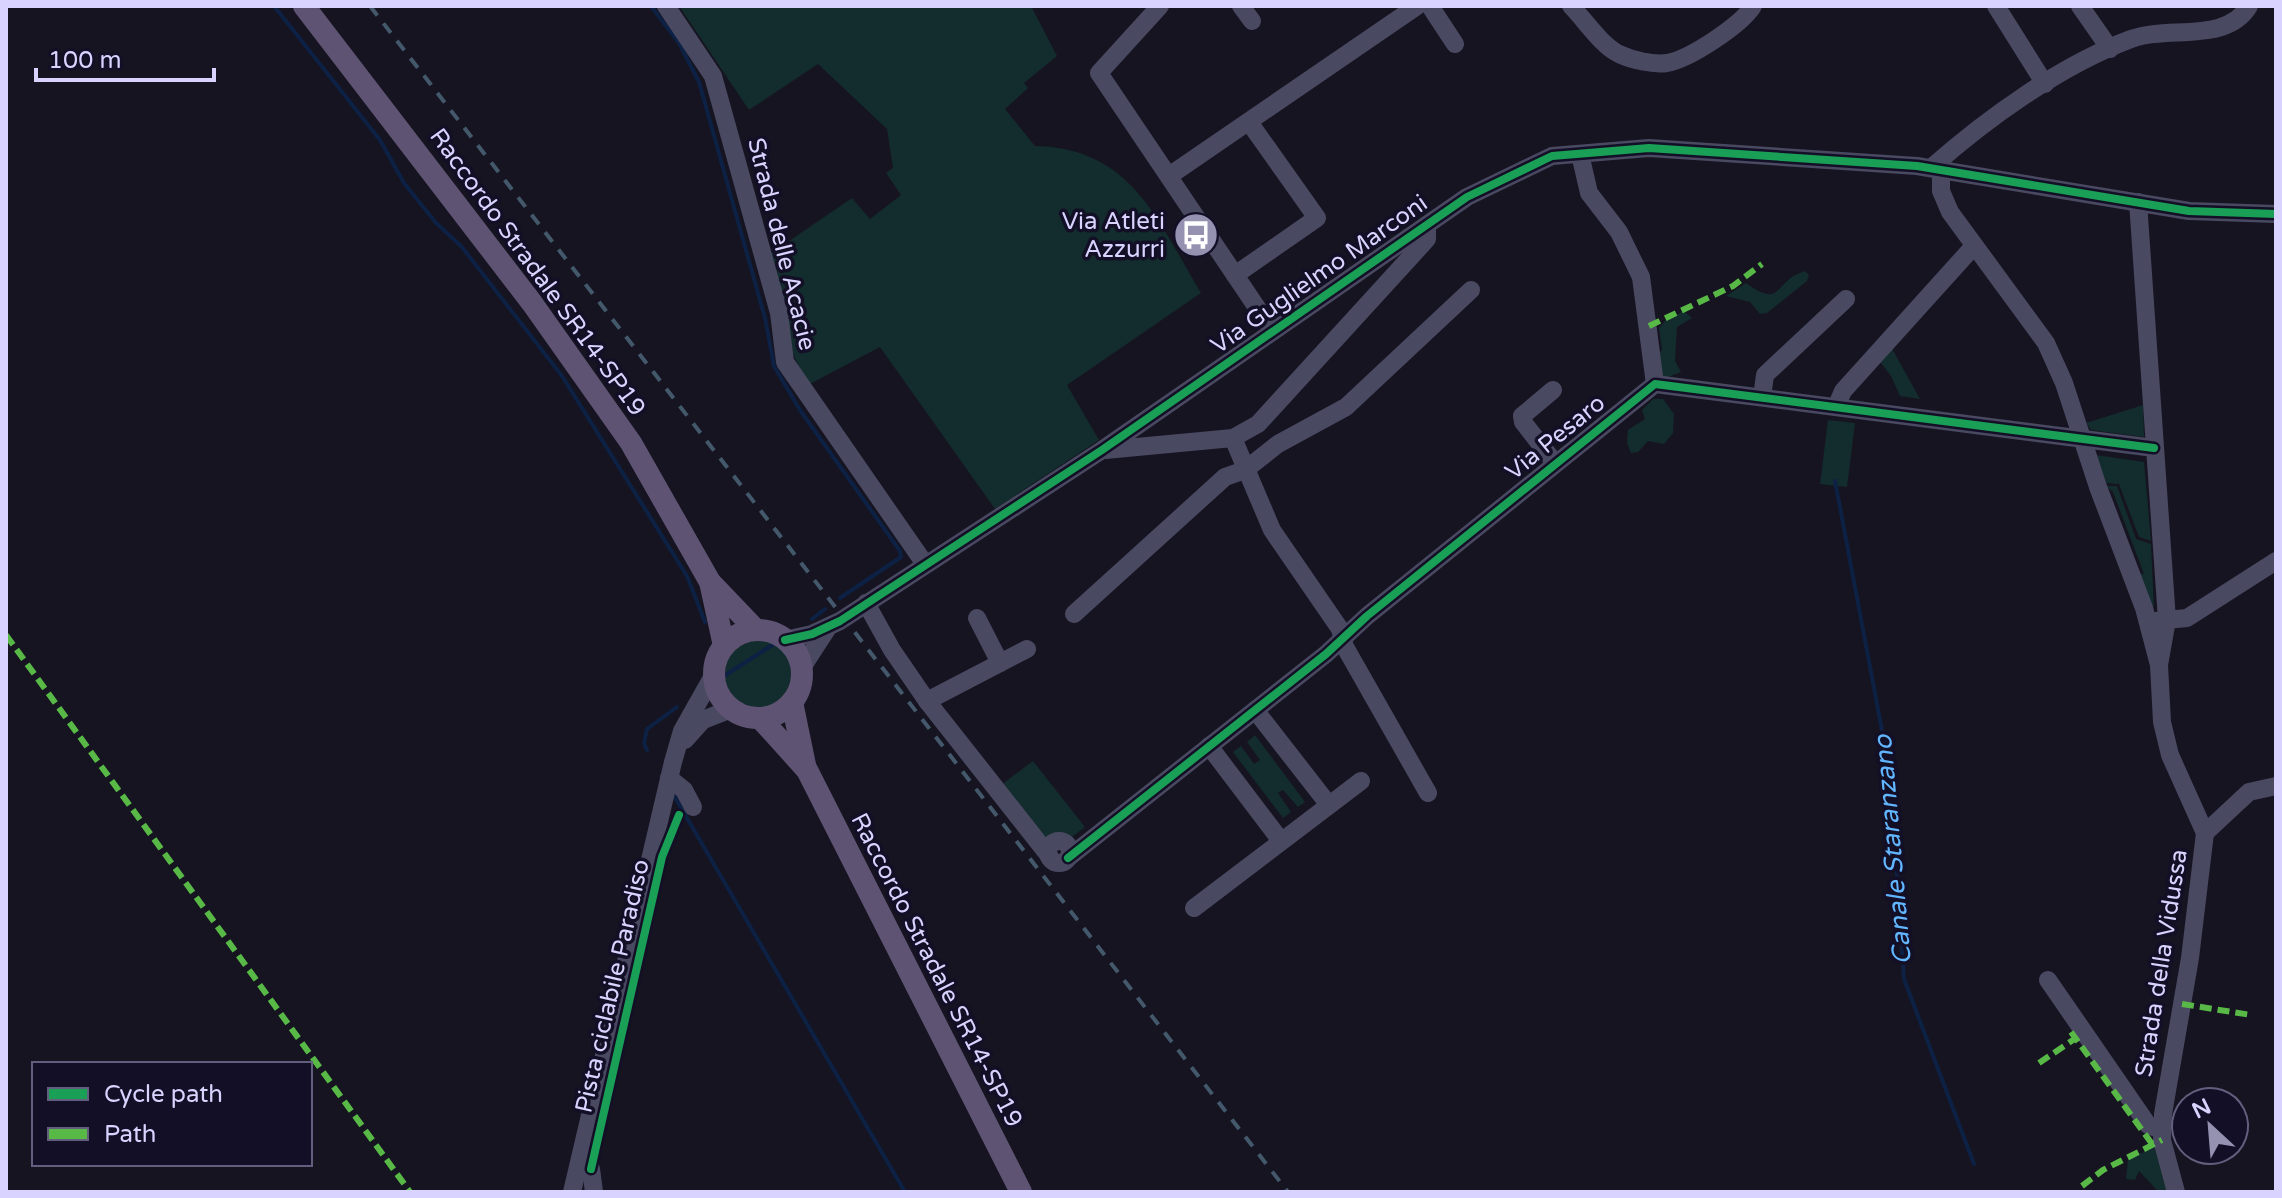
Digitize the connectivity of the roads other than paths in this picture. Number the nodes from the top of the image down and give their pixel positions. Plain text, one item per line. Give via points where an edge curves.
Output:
1 (304, 6) edge
2 (666, 6) edge
3 (1160, 6) edge
4 (1417, 6) edge
5 (1430, 6) edge
6 (1571, 6) edge
7 (1753, 6) edge
8 (1996, 6) edge
9 (2080, 6) edge
10 (2249, 6) edge
11 (1455, 44) dead end
12 (2110, 49) junction
13 (2045, 84) junction
14 (1249, 122) junction
15 (1580, 154) junction
16 (1936, 169) junction
17 (1169, 176) junction
18 (2138, 202) junction
19 (2276, 214) edge
20 (1427, 225) junction
21 (1973, 247) junction
22 (1235, 275) junction
23 (1471, 290) dead end
24 (1846, 299) dead end
25 (1272, 330) junction
26 (1655, 384) junction
27 (1553, 390) dead end
28 (1762, 397) junction
29 (1836, 407) junction
30 (1233, 438) junction
31 (2084, 438) junction
32 (2154, 448) junction
33 (1102, 450) junction
34 (1555, 463) junction
35 (1245, 470) junction
36 (2276, 561) edge
37 (925, 564) junction
38 (710, 582) junction
39 (866, 603) junction
40 (1074, 614) dead end
41 (977, 618) dead end
42 (2167, 620) junction
43 (2147, 621) junction
44 (827, 629) junction
45 (756, 630) junction
46 (1342, 637) junction
47 (785, 640) junction
48 (724, 646) junction
49 (1027, 649) dead end
50 (1000, 663) junction
51 (2159, 665) junction
52 (801, 669) junction
53 (713, 676) junction
54 (927, 701) junction
55 (792, 702) junction
56 (731, 709) junction
57 (1255, 710) junction
58 (760, 718) junction
59 (1209, 746) junction
60 (676, 752) junction
61 (807, 770) junction
62 (669, 778) junction
63 (1361, 781) dead end
64 (2276, 786) edge
65 (1428, 793) dead end
66 (1329, 805) junction
67 (693, 807) dead end
68 (2205, 833) junction
69 (1281, 841) junction
70 (1194, 908) dead end
71 (2048, 980) dead end
72 (2162, 1130) junction
73 (580, 1162) junction
74 (572, 1192) edge
75 (594, 1192) edge
76 (1021, 1192) edge
77 (2176, 1192) edge

1 - 38 main road, Raccordo Stradale SR14-SP19 via 595,388
2 - 37 street, Strada delle Acacie via 713,76 779,313 785,362
3 - 17 street via 1099,73
4 - 14 street
5 - 11 street
6 - 7 street via 1617,53 1668,63 1709,43 1747,17
8 - 13 street
9 - 12 street
10 - 12 street via 2227,27 2159,31
12 - 13 street
13 - 16 street via 1957,145
14 - 17 street
14 - 22 street via 1317,218
15 - 16 street, Via Guglielmo Marconi via 1649,148
15 - 20 street, Via Guglielmo Marconi via 1552,156 1467,197
15 - 26 street via 1589,193 1619,232 1641,277
16 - 18 street, Via Guglielmo Marconi
16 - 21 street, Strada della Vidussa via 1942,196
17 - 22 street
18 - 19 street, Via Guglielmo Marconi via 2189,211
18 - 32 street
20 - 25 street, Via Guglielmo Marconi
20 - 30 street via 1427,239 1258,424
21 - 29 street via 1843,391
21 - 31 street, Strada della Vidussa via 2046,343
22 - 25 street
23 - 35 street via 1346,407 1278,444
24 - 28 street via 1765,375
25 - 33 street, Via Guglielmo Marconi
26 - 28 street
26 - 34 street, Via Pesaro
27 - 34 street, Via Pesaro via 1522,416
28 - 29 street
29 - 31 street
30 - 33 street
30 - 35 street
31 - 32 street
31 - 43 street, Strada della Vidussa
32 - 42 street
33 - 37 street, Via Guglielmo Marconi
34 - 46 street, Via Pesaro
35 - 40 street via 1225,477
35 - 46 street via 1272,530
36 - 42 street via 2187,618
37 - 39 street, Via Guglielmo Marconi
38 - 45 main road, Raccordo Stradale SR14-SP19
38 - 48 main road, Raccordo Stradale SR14-SP19
39 - 44 street, Via Guglielmo Marconi
39 - 54 street
41 - 50 street
42 - 43 street
42 - 51 street
43 - 51 street, Strada della Vidussa
44 - 47 street, Via Guglielmo Marconi
44 - 52 street, Via Guglielmo Marconi
45 - 47 main road, Raccordo Stradale SR14-SP19
45 - 48 main road
46 - 57 street, Via Pesaro
46 - 65 street
47 - 52 main road
48 - 53 main road
49 - 50 street
50 - 54 street
51 - 68 street, Strada della Vidussa via 2166,739
52 - 55 main road, Raccordo Stradale SR14-SP19
53 - 56 main road
53 - 60 street
54 - 59 street, Via Pesaro via 1062,853 1092,839
55 - 58 main road
55 - 61 main road, Raccordo Stradale SR14-SP19
56 - 58 main road
56 - 60 street via 703,720
57 - 59 street, Via Pesaro
57 - 66 street
58 - 61 main road, Raccordo Stradale SR14-SP19
59 - 69 street
60 - 62 street
61 - 76 main road, Raccordo Stradale SR14-SP19
62 - 67 street
62 - 73 street
63 - 66 street
64 - 68 street via 2249,792
66 - 69 street
68 - 72 street, Strada della Vidussa
69 - 70 street
71 - 72 street, Strada della Vidussa via 2148,1125
72 - 77 street, Strada della Vidussa
73 - 74 street
73 - 75 street via 591,1169

